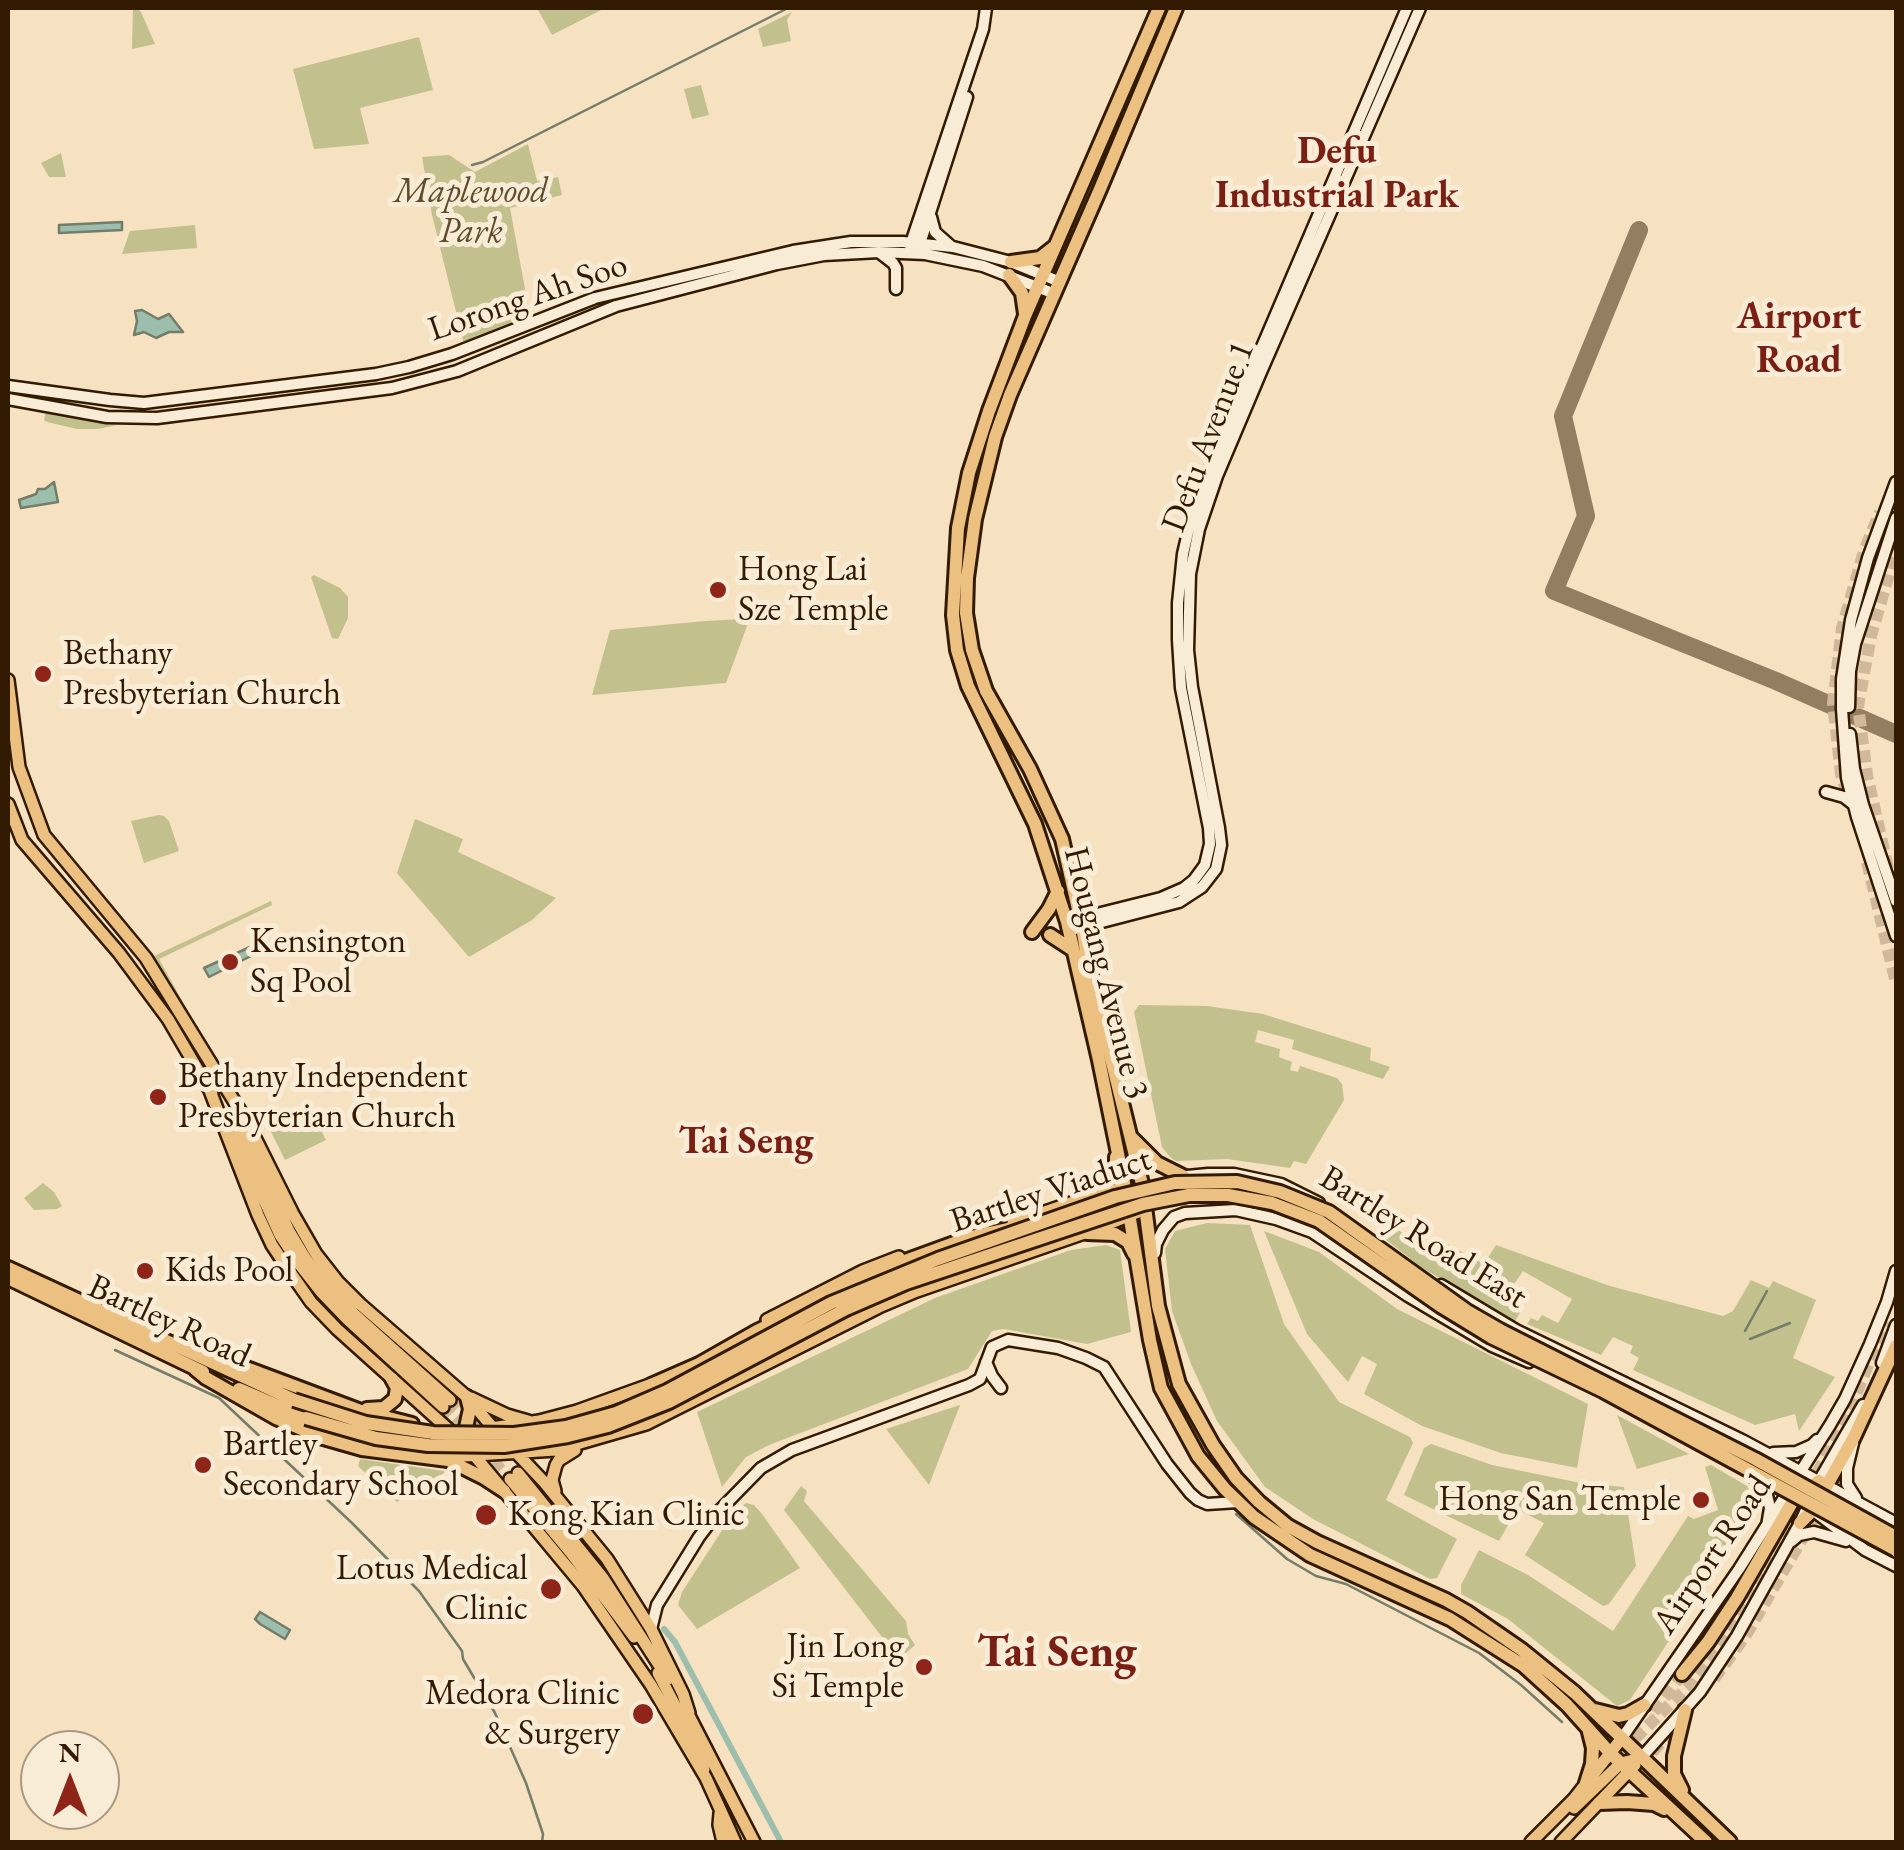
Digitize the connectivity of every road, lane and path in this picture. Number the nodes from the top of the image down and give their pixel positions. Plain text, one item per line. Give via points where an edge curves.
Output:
1 (989, 8) edge
2 (1159, 8) edge
3 (1176, 8) edge
4 (1408, 8) edge
5 (1420, 8) edge
6 (930, 213) junction
7 (1057, 243) junction
8 (953, 247) junction
9 (915, 248) junction
10 (879, 252) junction
11 (1010, 269) junction
12 (1041, 281) junction
13 (1058, 288) junction
14 (896, 289) dead end
15 (633, 295) junction
16 (1025, 316) junction
17 (51, 378) dead end
18 (8, 386) edge
19 (59, 392) junction
20 (8, 399) edge
21 (1896, 482) edge
22 (1896, 518) edge
23 (8, 680) edge
24 (13, 766) edge
25 (1826, 792) dead end
26 (8, 804) edge
27 (1854, 805) junction
28 (1888, 877) junction
29 (1058, 891) junction
30 (1884, 894) junction
31 (1896, 901) edge
32 (1074, 924) junction
33 (1032, 932) dead end
34 (1050, 936) dead end
35 (1896, 936) edge
36 (1073, 950) junction
37 (204, 1051) junction
38 (209, 1088) junction
39 (1130, 1136) junction
40 (1115, 1137) junction
41 (1183, 1176) junction
42 (1142, 1184) junction
43 (1125, 1188) junction
44 (1088, 1197) junction
45 (1321, 1204) junction
46 (1146, 1210) junction
47 (1131, 1215) junction
48 (1038, 1223) junction
49 (1306, 1230) junction
50 (1087, 1232) junction
51 (1154, 1264) junction
52 (1139, 1266) junction
53 (8, 1268) edge
54 (1896, 1270) edge
55 (8, 1278) edge
56 (1455, 1294) junction
57 (1439, 1315) junction
58 (1896, 1325) edge
59 (159, 1339) junction
60 (1896, 1346) edge
61 (986, 1361) junction
62 (196, 1369) junction
63 (392, 1379) junction
64 (1625, 1383) junction
65 (651, 1385) junction
66 (1001, 1388) dead end
67 (462, 1392) junction
68 (294, 1400) joint
69 (1612, 1402) junction
70 (354, 1408) junction
71 (306, 1418) joint
72 (539, 1421) junction
73 (409, 1424) junction
74 (441, 1424) junction
75 (1830, 1425) junction
76 (493, 1428) junction
77 (462, 1433) junction
78 (1854, 1438) junction
79 (597, 1440) junction
80 (1767, 1453) junction
81 (403, 1454) junction
82 (519, 1454) junction
83 (476, 1455) junction
84 (424, 1456) junction
85 (1802, 1472) junction
86 (511, 1481) junction
87 (1822, 1483) junction
88 (1226, 1489) junction
89 (1238, 1502) junction
90 (1800, 1502) junction
91 (563, 1504) junction
92 (1220, 1504) junction
93 (1862, 1504) junction
94 (1800, 1523) joint
95 (1896, 1523) edge
96 (1767, 1526) junction
97 (1896, 1537) edge
98 (1790, 1543) junction
99 (1865, 1550) junction
100 (1896, 1550) edge
101 (1328, 1555) junction
102 (1896, 1566) edge
103 (1426, 1592) junction
104 (631, 1597) junction
105 (660, 1600) junction
106 (1427, 1608) junction
107 (651, 1629) junction
108 (1682, 1674) tunnel mouth
109 (1644, 1705) junction
110 (1592, 1709) junction
111 (1685, 1710) junction
112 (689, 1713) junction
113 (1588, 1730) junction
114 (1622, 1738) junction
115 (1641, 1758) junction
116 (1620, 1762) junction
117 (1586, 1782) junction
118 (1685, 1797) junction
119 (1600, 1804) junction
120 (720, 1810) junction
121 (1680, 1818) junction
122 (723, 1842) edge
123 (735, 1842) edge
124 (754, 1842) edge
125 (1534, 1842) edge
126 (1562, 1842) edge
127 (1706, 1842) edge
128 (1730, 1842) edge

1 - 6 main road via 989,31
1 - 9 main road
2 - 7 highway, Hougang Avenue 3
3 - 13 highway, Hougang Avenue 3
4 - 32 main road, Defu Avenue 1 via 1189,528 1178,603 1181,688 1209,828 1206,865 1172,892
5 - 32 main road, Defu Avenue 1 via 1199,529 1188,650 1219,828 1216,869 1179,902
6 - 8 main road via 935,232
6 - 9 main road
7 - 11 highway
7 - 12 highway, Hougang Avenue 3
8 - 9 main road, Lorong Ah Soo
8 - 11 main road, Lorong Ah Soo
9 - 10 main road, Lorong Ah Soo
9 - 11 main road, Lorong Ah Soo
9 - 15 main road, Lorong Ah Soo via 876,241 822,246
10 - 14 main road via 896,268
10 - 15 main road, Lorong Ah Soo via 793,260
11 - 12 main road, Lorong Ah Soo
11 - 16 highway
12 - 13 main road, Lorong Ah Soo
12 - 16 highway, Hougang Avenue 3
13 - 32 highway, Hougang Avenue 3 via 990,455 972,535 966,613 986,691 1062,840
15 - 19 main road, Lorong Ah Soo via 571,306 434,361 376,374 144,402
15 - 20 main road, Lorong Ah Soo via 456,371 392,388 157,418 107,417
16 - 29 highway, Hougang Avenue 3 via 966,488 952,615 968,686 1035,824
17 - 19 main road
18 - 19 main road, Lorong Ah Soo
21 - 27 main road via 1846,646 1844,751
22 - 28 main road via 1855,644 1849,699 1862,805
23 - 24 main road
24 - 37 main road via 44,835 144,956
25 - 27 main road
26 - 38 main road via 22,840 119,953
27 - 30 main road
28 - 30 main road
28 - 31 main road
29 - 32 highway, Hougang Avenue 3
29 - 33 highway
30 - 35 main road
32 - 36 highway, Hougang Avenue 3
32 - 39 highway, Hougang Avenue 3
34 - 36 highway
36 - 40 highway, Hougang Avenue 3
37 - 38 main road via 307,1261 447,1403 347,1319 300,1265
37 - 67 main road via 316,1254 360,1304
38 - 63 main road via 272,1245 311,1302
39 - 41 highway via 1157,1163
39 - 42 highway, Hougang Avenue 3
40 - 43 highway, Hougang Avenue 3
40 - 44 highway via 1116,1167
41 - 42 main road, Bartley Road East
41 - 45 main road, Bartley Road East via 1234,1174 1281,1184
42 - 43 main road, Bartley Road East
42 - 46 highway, Hougang Avenue 3
43 - 44 main road, Bartley Road East
43 - 47 highway, Hougang Avenue 3
44 - 65 main road, Bartley Road East via 863,1271
45 - 49 main road
45 - 56 main road, Bartley Road East
46 - 47 main road
46 - 51 highway, Hougang Avenue 3
47 - 50 main road
47 - 52 highway, Hougang Avenue 3
48 - 65 highway, bridge via 971,1237 896,1264
48 - 68 highway, Bartley Viaduct, bridge via 861,1289 668,1391 566,1427 433,1433 366,1423
48 - 97 highway, Bartley Viaduct, bridge via 1175,1183 1237,1182 1280,1192 1329,1212 1500,1330
49 - 51 main road, Bartley Road East via 1236,1210 1185,1212 1162,1230
49 - 57 main road, Bartley Road East
50 - 52 highway via 1122,1238
50 - 79 main road via 904,1296 671,1413
51 - 101 highway, Hougang Avenue 3 via 1179,1384 1212,1445 1236,1478
52 - 88 highway, Hougang Avenue 3 via 1161,1388 1198,1456
53 - 59 highway, Bartley Road
54 - 75 main road, Airport Road via 1870,1344
55 - 62 highway, Bartley Road
56 - 57 main road via 1456,1310
56 - 64 main road, Bartley Road East
57 - 69 main road, Bartley Road East
58 - 87 main road, Airport Road
59 - 68 highway, Bartley Road
59 - 70 highway
60 - 78 highway
61 - 66 main road
61 - 92 main road via 992,1347 1008,1340 1096,1362 1190,1493
61 - 105 main road via 970,1386 772,1460 707,1526
62 - 71 highway, Bartley Road
62 - 81 highway via 320,1437
63 - 70 highway via 397,1394 390,1405
63 - 74 main road
64 - 69 main road via 1612,1389
64 - 80 main road, Bartley Road East
65 - 72 main road, Bartley Road East
67 - 72 main road via 520,1420
67 - 74 main road via 464,1418
67 - 76 main road
67 - 77 highway via 470,1410
69 - 96 main road, Bartley Road East via 1754,1477 1766,1490
70 - 73 highway
71 - 100 highway, Bartley Viaduct, bridge via 376,1438 441,1446 568,1436 659,1406 906,1283 1143,1204 1228,1195 1272,1202 1319,1221 1491,1337
72 - 76 main road, Bartley Road East
73 - 74 highway
73 - 81 highway via 422,1434 421,1448
74 - 77 main road, Bartley Road East
75 - 80 main road via 1812,1445
75 - 85 main road, Airport Road
76 - 77 main road, Bartley Road East
76 - 82 main road
77 - 83 main road
77 - 84 highway
78 - 87 highway
78 - 93 main road via 1847,1484
79 - 82 main road
79 - 91 main road via 556,1465 552,1480
80 - 85 main road, Bartley Road East
81 - 84 highway
82 - 83 main road
82 - 91 main road
83 - 84 highway
83 - 86 main road
84 - 86 highway
85 - 87 main road, Bartley Road East
85 - 90 main road, Airport Road
86 - 112 main road via 603,1578
86 - 120 main road via 651,1685
87 - 90 highway
87 - 90 highway
87 - 93 main road, Bartley Road East
88 - 89 highway, Hougang Avenue 3
88 - 92 main road
89 - 92 main road
89 - 101 highway, Hougang Avenue 3 via 1282,1538
90 - 94 highway
90 - 96 main road, Airport Road
90 - 99 main road
90 - 108 highway
91 - 104 main road
93 - 95 main road, Bartley Road East
94 - 98 main road, Airport Road
96 - 109 main road, Airport Road
98 - 99 main road via 1817,1532
98 - 111 main road, Airport Road
99 - 102 main road
101 - 103 highway, Hougang Avenue 3
101 - 106 highway, Hougang Avenue 3
103 - 106 highway
103 - 110 highway, Hougang Avenue 3 via 1511,1642
104 - 105 main road
104 - 107 main road
105 - 107 main road
106 - 113 highway, Hougang Avenue 3 via 1524,1666
107 - 112 main road
109 - 110 highway via 1619,1716
109 - 114 main road, Airport Road
110 - 114 highway, Hougang Avenue 3
111 - 115 main road, Airport Road
111 - 118 highway via 1674,1756
112 - 124 main road
113 - 116 highway, Hougang Avenue 3
113 - 117 highway via 1594,1748
114 - 115 highway, Hougang Avenue 3
114 - 116 main road, Airport Road
115 - 116 main road, Airport Road
115 - 118 highway, Hougang Avenue 3
116 - 117 main road, Airport Road
116 - 119 main road, Airport Road
116 - 121 highway, Hougang Avenue 3
116 - 125 main road, Airport Road
117 - 125 main road, Airport Road
118 - 128 highway, Hougang Avenue 3
119 - 121 highway via 1654,1804
119 - 126 main road, Airport Road
120 - 122 main road
120 - 123 main road
121 - 127 highway, Hougang Avenue 3

